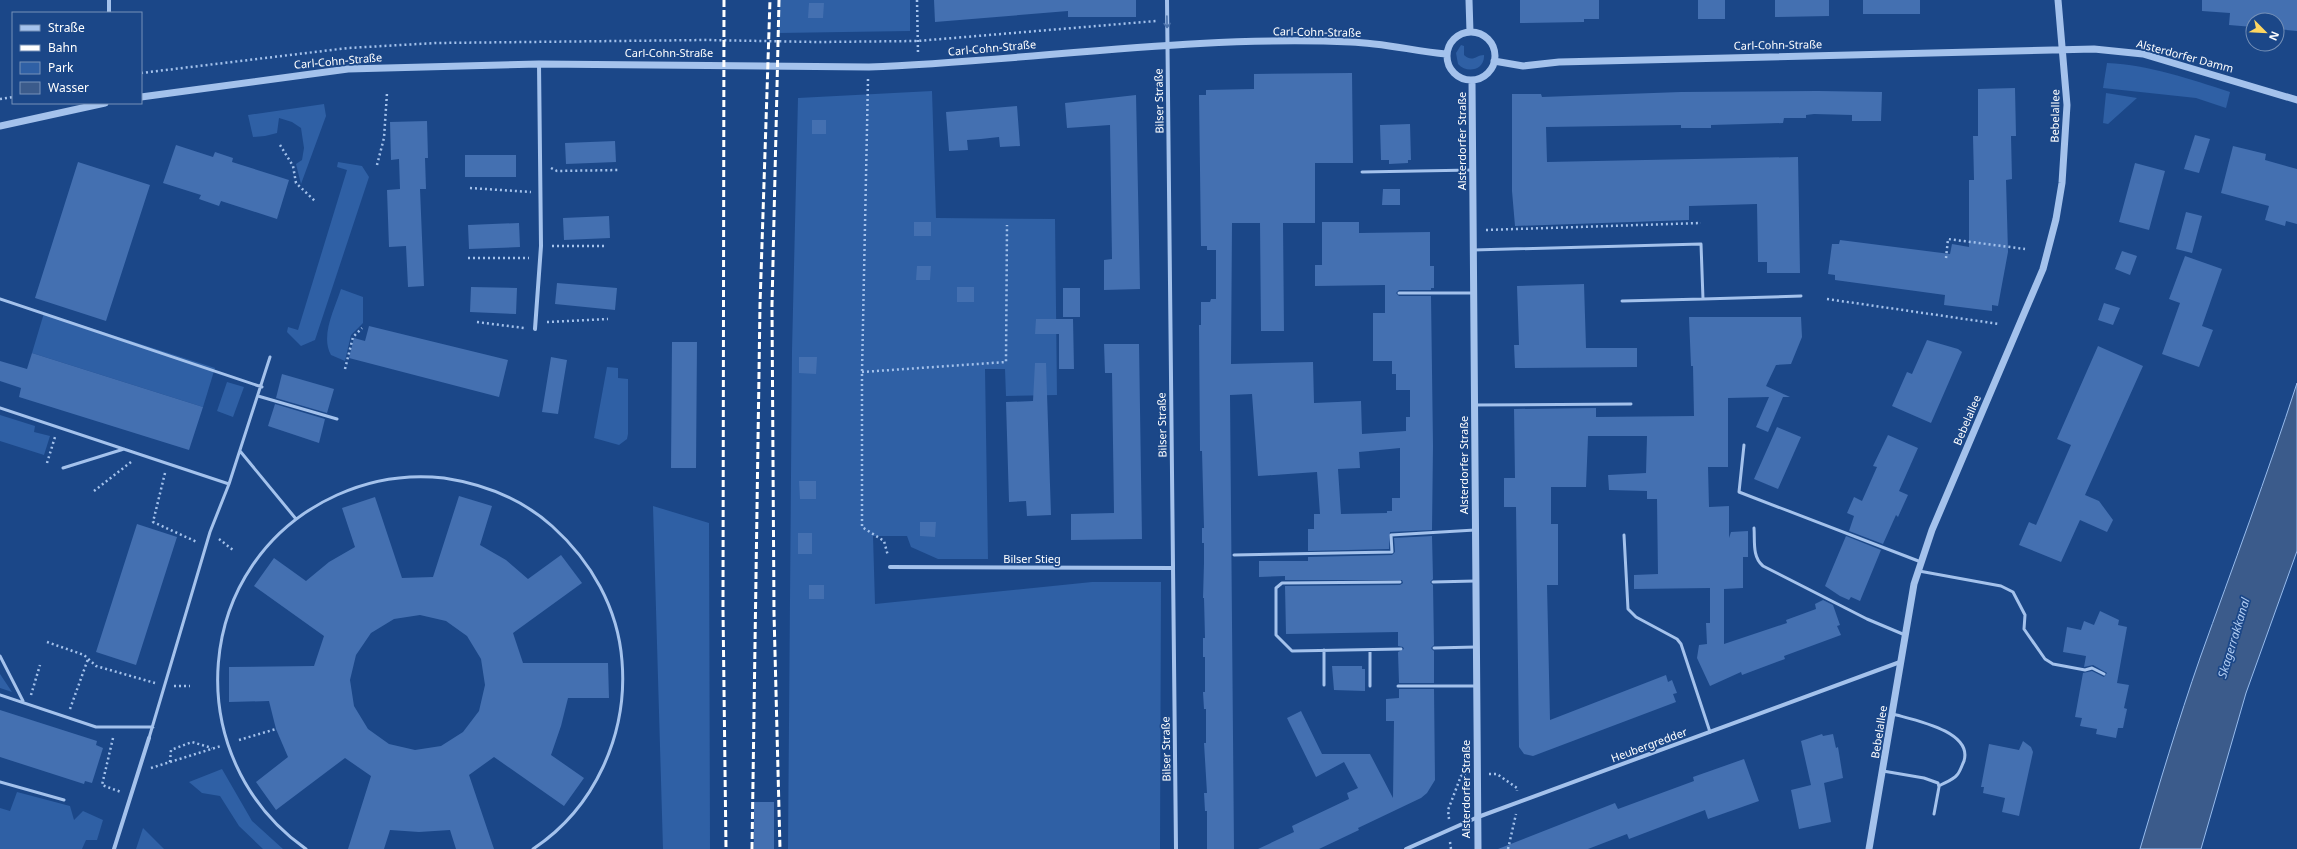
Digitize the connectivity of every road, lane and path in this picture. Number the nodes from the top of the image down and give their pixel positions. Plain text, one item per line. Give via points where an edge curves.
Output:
1 (109, 0) edge
2 (917, 0) edge
3 (1167, 0) edge
4 (1469, 0) edge
5 (2058, 0) edge
6 (109, 12) edge
7 (1167, 20) junction
8 (1470, 32) junction
9 (918, 41) junction
10 (1168, 45) junction
11 (2064, 50) junction
12 (1446, 54) junction
13 (1494, 61) junction
14 (538, 64) junction
15 (918, 65) junction
16 (868, 67) junction
17 (142, 73) edge
18 (1472, 80) junction
19 (387, 93) dead end
20 (12, 97) edge
21 (142, 97) edge
22 (0, 99) edge
23 (2297, 100) edge
24 (100, 104) edge
25 (0, 126) edge
26 (280, 145) dead end
27 (541, 163) junction
28 (377, 165) dead end
29 (619, 170) dead end
30 (1472, 170) junction
31 (1362, 172) dead end
32 (470, 188) dead end
33 (541, 192) junction
34 (316, 202) dead end
35 (1701, 223) dead end
36 (1515, 224) dead end
37 (1007, 225) dead end
38 (1512, 229) junction
39 (1473, 231) junction
40 (541, 246) junction
41 (606, 246) dead end
42 (2025, 249) dead end
43 (1473, 250) junction
44 (468, 258) dead end
45 (540, 258) junction
46 (1946, 258) dead end
47 (1399, 293) dead end
48 (1474, 293) junction
49 (1801, 296) dead end
50 (1703, 298) junction
51 (0, 299) edge
52 (1827, 299) dead end
53 (1622, 300) dead end
54 (608, 320) dead end
55 (536, 321) junction
56 (477, 322) dead end
57 (1999, 324) dead end
58 (362, 328) dead end
59 (535, 329) joint
60 (270, 357) dead end
61 (345, 369) dead end
62 (862, 372) junction
63 (262, 387) junction
64 (258, 396) junction
65 (1630, 404) dead end
66 (1474, 405) junction
67 (0, 408) edge
68 (337, 420) dead end
69 (59, 427) junction
70 (1744, 445) dead end
71 (126, 448) junction
72 (240, 451) junction
73 (140, 453) junction
74 (167, 462) junction
75 (47, 463) dead end
76 (63, 468) dead end
77 (229, 484) junction
78 (94, 491) dead end
79 (296, 519) junction
80 (1754, 528) dead end
81 (1475, 530) junction
82 (210, 532) junction
83 (1624, 535) dead end
84 (207, 546) junction
85 (232, 550) dead end
86 (1234, 554) dead end
87 (1921, 562) junction
88 (890, 567) joint
89 (1173, 568) junction
90 (1918, 571) junction
91 (1476, 580) junction
92 (1400, 582) dead end
93 (1433, 582) dead end
94 (1905, 635) junction
95 (47, 642) dead end
96 (1476, 647) junction
97 (1434, 648) dead end
98 (1401, 649) dead end
99 (1324, 650) junction
100 (1370, 650) junction
101 (0, 656) edge
102 (88, 658) junction
103 (1900, 662) junction
104 (40, 665) dead end
105 (2104, 674) dead end
106 (1324, 685) dead end
107 (163, 686) junction
108 (190, 686) dead end
109 (1370, 686) dead end
110 (1398, 686) dead end
111 (1477, 686) junction
112 (0, 695) edge
113 (23, 701) junction
114 (29, 703) junction
115 (1893, 714) junction
116 (67, 717) junction
117 (114, 727) junction
118 (152, 727) junction
119 (276, 729) dead end
120 (1710, 732) junction
121 (149, 738) joint
122 (234, 742) dead end
123 (227, 744) dead end
124 (213, 748) junction
125 (170, 762) junction
126 (1883, 771) junction
127 (138, 773) junction
128 (1488, 774) dead end
129 (1467, 775) dead end
130 (0, 782) edge
131 (1939, 786) junction
132 (130, 795) junction
133 (1516, 796) dead end
134 (64, 800) dead end
135 (1516, 814) dead end
136 (1934, 814) dead end
137 (1478, 816) junction
138 (1449, 818) dead end
139 (1451, 845) dead end
140 (114, 849) edge
141 (306, 849) edge
142 (533, 849) edge
143 (1176, 849) edge
144 (1406, 849) edge
145 (1451, 849) edge
146 (1478, 849) edge
147 (1508, 849) edge
148 (1869, 849) edge

1 - 6 street
2 - 9 path
3 - 7 street, Bilser Straße
4 - 8 street
5 - 11 street, Bebelallee
7 - 9 path
7 -> 10 street, Bilser Straße
8 - 12 street via 1454,39
8 - 13 street via 1483,35 1491,42 1495,52
9 - 15 path
9 - 17 path via 436,43 348,48
10 - 12 street, Carl-Cohn-Straße via 1351,42
10 - 15 street, Carl-Cohn-Straße
10 - 89 street, Bilser Straße
11 - 13 street, Carl-Cohn-Straße via 1559,62 1522,66
11 - 23 street, Alsterdorfer Damm via 2094,49 2143,54
11 - 87 street, Bebelallee via 2066,142 2062,183 2048,251 2034,291 1932,530
12 - 18 street via 1449,68 1462,79
13 - 18 street via 1485,75
14 - 16 street, Carl-Cohn-Straße
14 - 21 street, Carl-Cohn-Straße via 348,69
14 - 27 street
15 - 16 street, Carl-Cohn-Straße
16 - 62 path
18 - 30 street, Alsterdorfer Straße
19 - 28 path via 384,138
20 - 22 path
24 - 25 street
26 - 34 path via 294,166 296,183
27 - 29 path via 557,171
27 - 33 street
30 - 31 lane
30 - 39 street, Alsterdorfer Straße
32 - 33 path
33 - 40 street
35 - 38 path
36 - 38 path
37 - 62 path via 1006,362
38 - 39 path
39 - 43 street, Alsterdorfer Straße
40 - 41 path
40 - 45 street
42 - 46 path via 1948,240
43 - 48 street, Alsterdorfer Straße
43 - 50 lane via 1701,244
44 - 45 path
45 - 55 street
47 - 48 lane
48 - 66 street, Alsterdorfer Straße
49 - 50 lane
50 - 53 lane
51 - 63 lane
52 - 57 path
54 - 55 path
55 - 59 street
56 - 59 path
58 - 61 path via 353,336
60 - 63 lane
62 - 88 path via 862,527 884,541
63 - 64 lane
64 - 68 lane
64 - 72 lane
65 - 66 lane
66 - 81 street, Alsterdorfer Straße
67 - 69 lane
69 - 71 lane
69 - 75 path
70 - 87 lane via 1739,492
71 - 73 lane
71 - 76 lane
72 - 77 lane
72 - 79 lane
73 - 74 lane
73 - 78 path
74 - 77 lane
74 - 84 path via 153,522
77 - 82 lane
79 - 141 lane via 265,548 236,594 228,613 220,647 217,690 226,741 245,784 268,815
79 - 142 lane via 329,499 361,486 399,478 437,478 477,485 515,500 546,521 580,555 604,593 618,635 623,673 620,711 605,764 584,800 556,831
80 - 94 lane via 1755,555 1763,566 1866,619
81 - 86 lane via 1391,535 1392,552
81 - 91 street, Alsterdorfer Straße
82 - 84 lane
82 - 85 path
83 - 120 lane via 1628,609 1636,617 1677,639 1681,644
84 - 107 lane
87 - 90 street, Bebelallee
88 - 89 street, Bilser Stieg
89 - 143 street, Bilser Straße
90 - 94 street, Bebelallee
90 - 105 lane via 2001,586 2013,592 2026,615 2024,629 2045,659 2053,664 2085,670 2092,668
91 - 93 lane
91 - 96 street, Alsterdorfer Straße
92 - 99 lane via 1282,583 1276,588 1276,635 1292,651
94 - 103 street, Bebelallee
95 - 102 path
96 - 97 lane
96 - 111 street, Alsterdorfer Straße
98 - 100 lane
99 - 100 lane
99 - 106 lane
100 - 109 lane
101 - 113 lane
102 - 107 path via 96,666
102 - 116 path
103 - 115 street, Bebelallee
103 - 120 street, Heubergredder
104 - 114 path
107 - 108 path
107 - 118 lane
110 - 111 lane
111 - 137 street, Alsterdorfer Straße
112 - 113 lane
113 - 114 lane
114 - 116 lane
115 - 126 street, Bebelallee
115 - 131 lane via 1936,727 1950,733 1963,744 1966,755 1958,775
116 - 117 lane via 96,727
117 - 118 lane
117 - 132 path via 102,785
118 - 121 lane
119 - 122 path
120 - 137 street, Heubergredder
121 - 127 street
123 - 124 path
124 - 125 path
124 - 125 path via 192,742 171,750
125 - 127 path
126 - 131 lane via 1934,781
126 - 148 street, Bebelallee
127 - 132 street
128 - 133 path via 1497,774 1517,788
129 - 138 path via 1461,776 1448,810
130 - 134 lane
131 - 136 lane
132 - 140 street
135 - 147 path
137 - 144 street, Heubergredder
137 - 146 street, Alsterdorfer Straße
139 - 145 path

